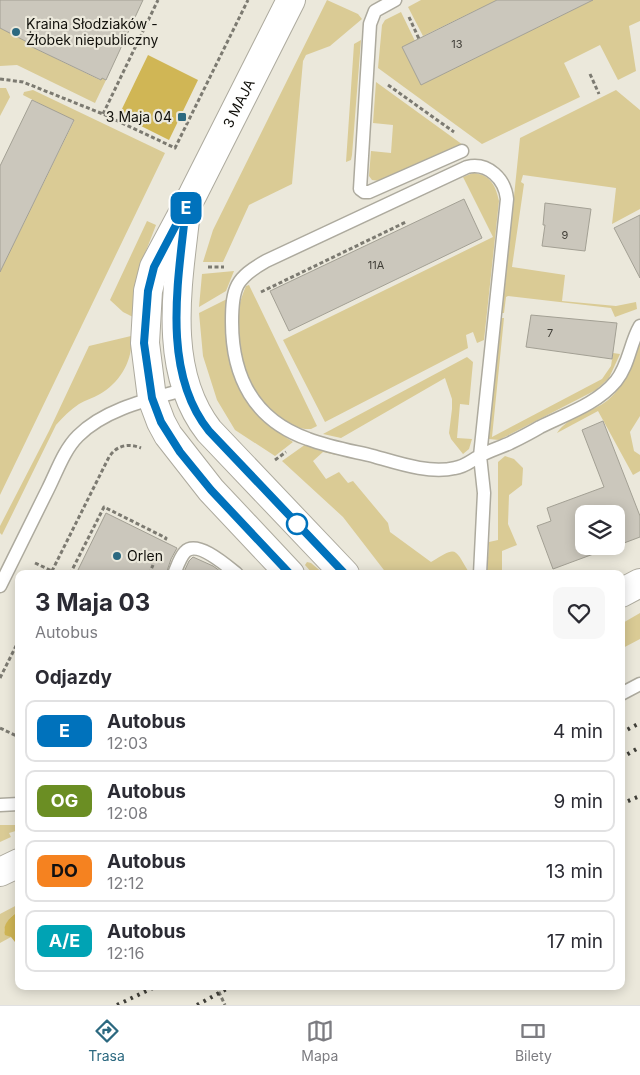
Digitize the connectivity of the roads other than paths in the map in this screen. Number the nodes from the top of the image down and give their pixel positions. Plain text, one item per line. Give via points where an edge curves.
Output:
1 (291, 0) edge
2 (395, 0) edge
3 (462, 150) dead end
4 (186, 206) junction
5 (640, 326) edge
6 (187, 389) junction
7 (152, 398) junction
8 (480, 456) junction
9 (176, 570) edge
10 (231, 570) edge
11 (286, 570) edge
12 (341, 570) edge
13 (480, 570) edge
14 (640, 583) edge
15 (0, 586) edge
16 (625, 591) edge
17 (640, 684) edge
18 (625, 692) edge
19 (15, 804) edge
20 (0, 805) edge
21 (15, 865) edge
22 (0, 872) edge

1 - 4 street, 3 MAJA
2 - 3 lane via 379,8 373,15 370,28 362,191 369,192
4 - 6 street, 3 MAJA via 176,312 179,351
4 - 7 street, 3 MAJA via 154,267 148,291 144,343
5 - 8 lane via 622,372 605,392
6 - 7 lane
6 - 12 street, 3 MAJA via 209,431
7 - 11 street, 3 MAJA via 161,422 180,452
7 - 15 lane via 113,413 74,441
8 - 8 lane via 456,468 439,470 416,466 308,440 271,419 252,398 238,368 232,335 232,310 234,293 242,277 266,261 467,167 479,166 490,170 504,186 506,199
8 - 13 lane via 484,492
9 - 10 lane via 183,554 193,548 203,550
14 - 16 street
17 - 18 lane
19 - 20 lane
21 - 22 street

